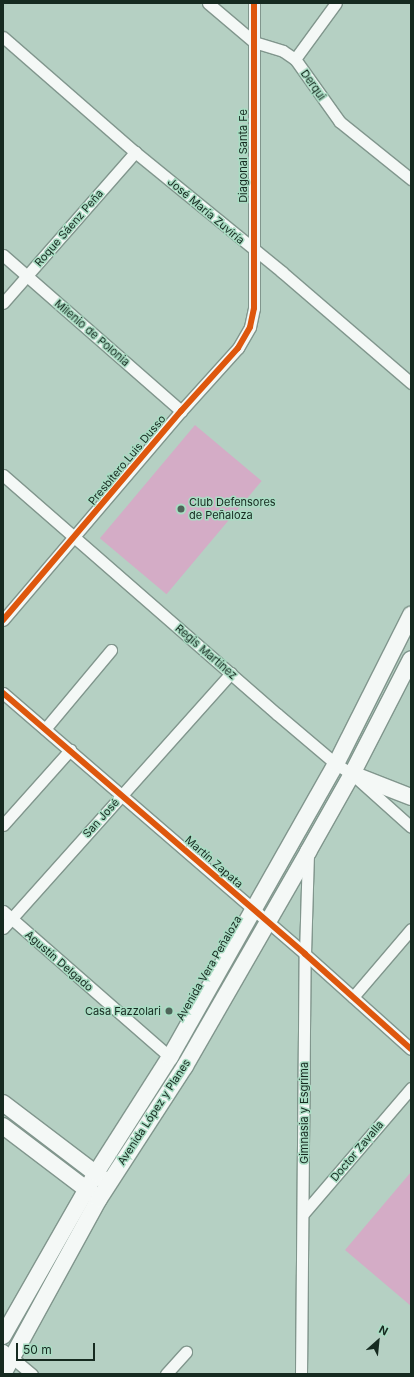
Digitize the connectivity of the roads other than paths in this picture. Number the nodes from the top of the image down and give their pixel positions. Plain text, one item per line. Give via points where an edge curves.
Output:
1 (208, 3) edge
2 (254, 3) edge
3 (336, 3) edge
4 (3, 37) edge
5 (254, 42) junction
6 (295, 59) junction
7 (135, 152) junction
8 (411, 179) edge
9 (253, 250) junction
10 (3, 255) edge
11 (27, 276) junction
12 (3, 304) edge
13 (254, 308) joint
14 (411, 383) edge
15 (181, 411) junction
16 (3, 475) edge
17 (74, 538) junction
18 (411, 615) edge
19 (3, 620) edge
20 (111, 650) dead end
21 (411, 659) edge
22 (231, 673) junction
23 (3, 693) edge
24 (45, 729) junction
25 (70, 750) junction
26 (336, 764) junction
27 (352, 774) junction
28 (122, 795) junction
29 (411, 797) edge
30 (3, 825) edge
31 (411, 827) edge
32 (308, 852) junction
33 (254, 910) junction
34 (7, 915) edge
35 (268, 922) junction
36 (3, 928) edge
37 (411, 929) edge
38 (304, 954) junction
39 (353, 998) junction
40 (411, 1049) edge
41 (170, 1057) junction
42 (411, 1088) edge
43 (3, 1103) edge
44 (3, 1126) edge
45 (96, 1173) junction
46 (109, 1183) junction
47 (87, 1189) junction
48 (99, 1199) junction
49 (303, 1214) junction
50 (3, 1336) edge
51 (186, 1352) dead end
52 (8, 1354) edge
53 (3, 1374) edge
54 (32, 1374) edge
55 (166, 1374) edge
56 (301, 1374) edge

1 - 5 street, Derqui
2 - 5 street, Diagonal Santa Fe
3 - 6 street
4 - 7 street, José María Zuviría
5 - 6 street, Derqui via 283,51
5 - 9 street, Diagonal Santa Fe
6 - 8 street, Derqui via 340,122
7 - 9 street, José María Zuviría
7 - 11 street, Roque Sáenz Peña
9 - 13 street, Diagonal Santa Fe
9 - 14 street, José María Zuviría
10 - 11 street, Milenio de Polonia
11 - 12 street, Roque Sáenz Peña
11 - 15 street, Milenio de Polonia
13 - 15 street, Presbítero Luis Dusso via 250,327 243,341
15 - 17 street, Presbítero Luis Dusso
16 - 17 street, Regis Martínez
17 - 19 street, Presbítero Luis Dusso
17 - 22 street, Regis Martínez
18 - 26 main road, Avenida Vera Peñaloza
20 - 24 street
21 - 27 main road
22 - 26 street, Regis Martínez
22 - 28 street, San José
23 - 24 street, Martín Zapata
24 - 25 street, Martín Zapata
25 - 28 street, Martín Zapata
25 - 30 street
26 - 27 street, Regis Martínez
26 - 33 main road, Avenida Vera Peñaloza
27 - 29 main road
27 - 31 street, Regis Martínez
27 - 32 main road
28 - 33 street, Martín Zapata
28 - 34 street, San José
32 - 35 main road, Avenida López y Planes
32 - 38 street, Gimnasia y Esgrima
33 - 35 street, Martín Zapata
33 - 41 main road, Avenida Vera Peñaloza
34 - 36 street, San José
34 - 41 street, Agustín Delgado
35 - 38 street, Martín Zapata
35 - 46 main road, Avenida López y Planes via 185,1066
37 - 39 street
38 - 39 street, Martín Zapata
38 - 49 street, Gimnasia y Esgrima
39 - 40 street, Martín Zapata
41 - 45 main road, Avenida López y Planes
42 - 49 street, Doctor Zavalla
43 - 45 main road
44 - 47 main road
45 - 46 main road
45 - 47 main road, Avenida López y Planes
46 - 48 main road, Avenida López y Planes
47 - 48 main road
47 - 50 main road, Avenida López y Planes
48 - 52 main road, Avenida López y Planes
49 - 56 street, Gimnasia y Esgrima
51 - 55 street
52 - 53 main road, Avenida López y Planes
52 - 54 street

